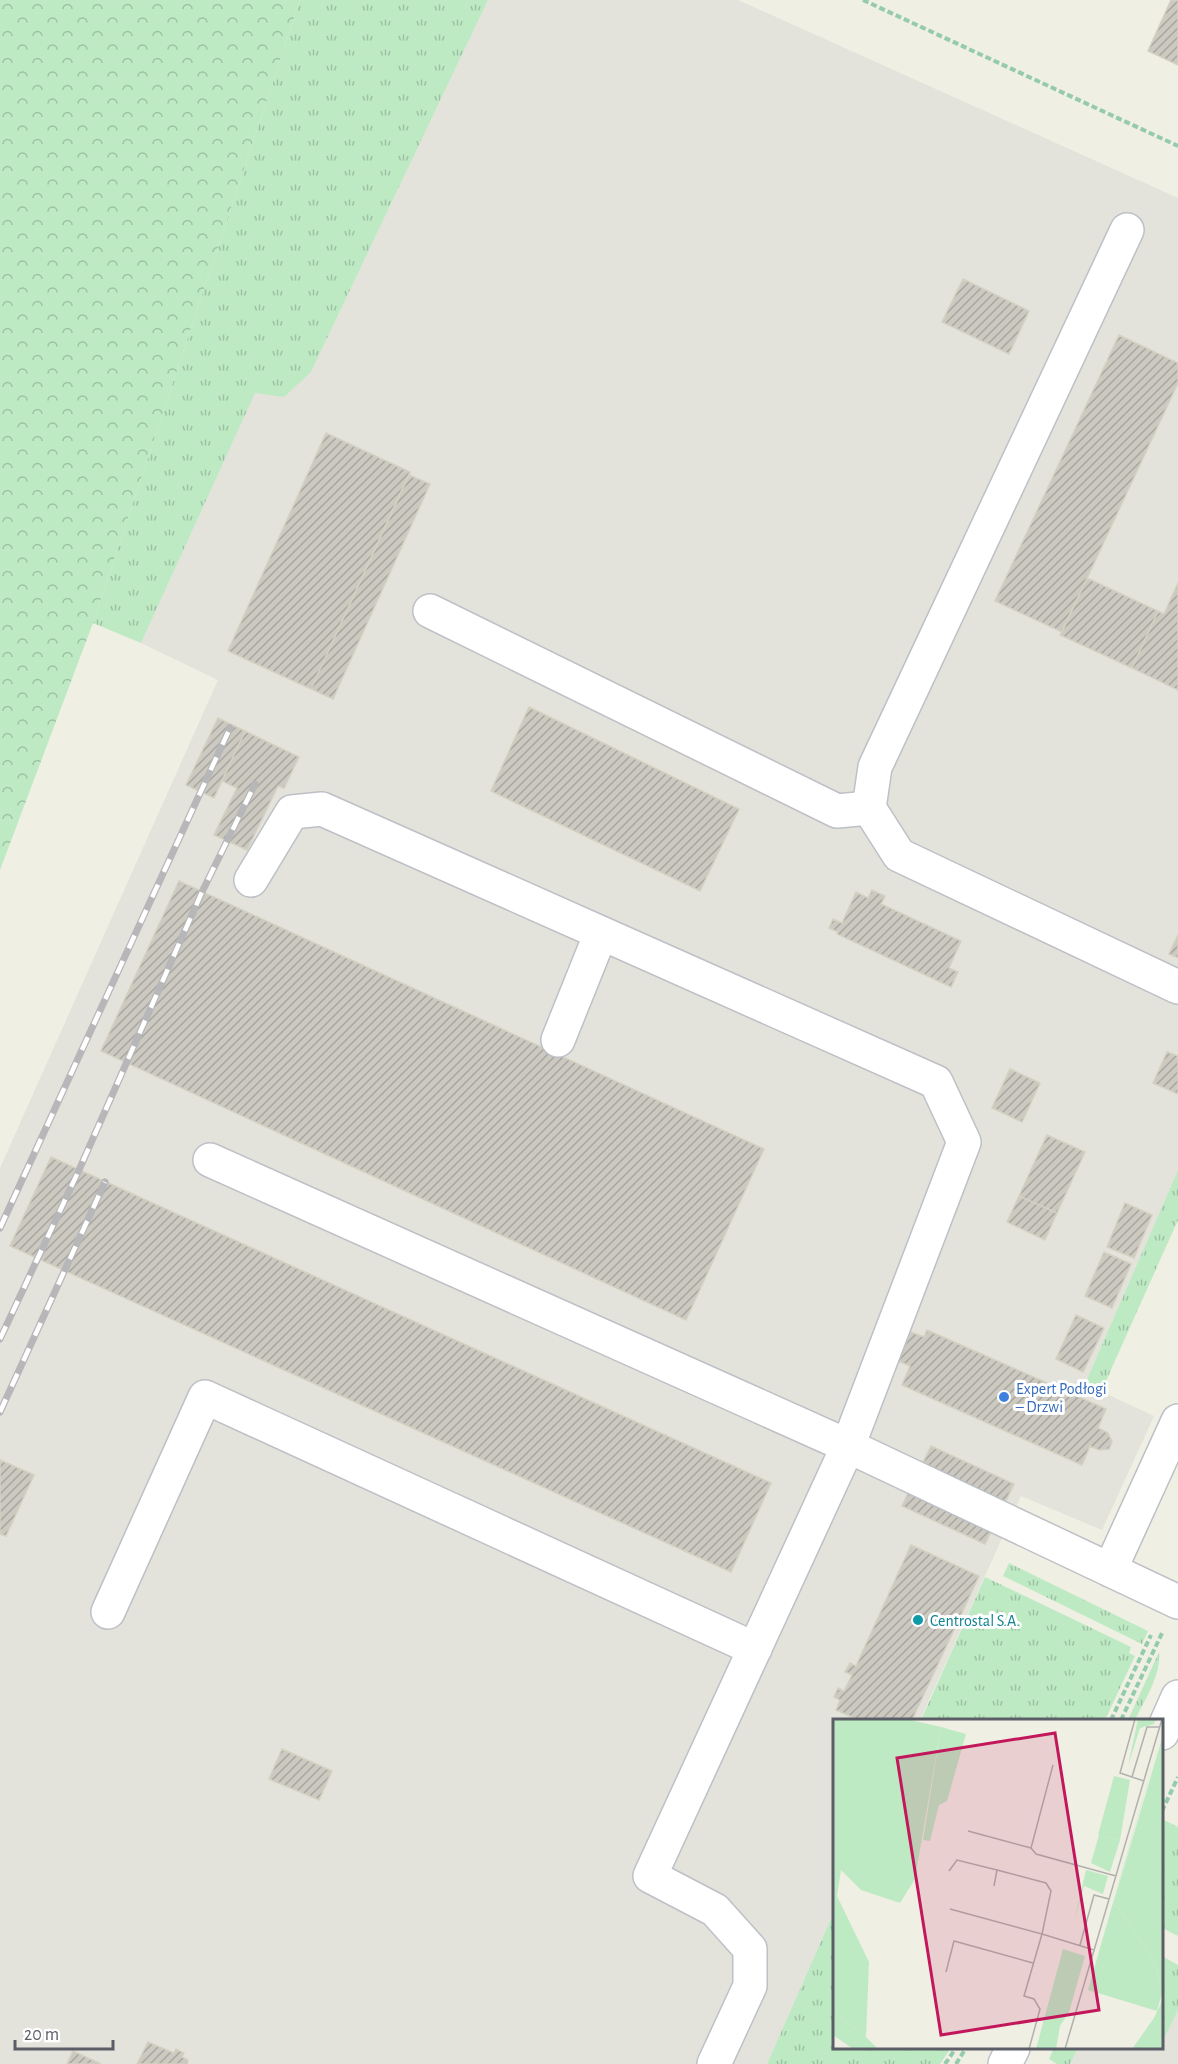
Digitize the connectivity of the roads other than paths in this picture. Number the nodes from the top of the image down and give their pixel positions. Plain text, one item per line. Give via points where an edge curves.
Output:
1 (1127, 230) dead end
2 (430, 611) dead end
3 (869, 808) junction
4 (251, 880) dead end
5 (600, 933) junction
6 (1178, 987) edge
7 (558, 1040) dead end
8 (210, 1160) dead end
9 (1178, 1421) edge
10 (848, 1446) junction
11 (1110, 1570) junction
12 (1178, 1602) edge
13 (108, 1612) dead end
14 (755, 1649) junction
15 (1178, 1697) edge
16 (1163, 1729) edge
17 (1012, 2049) edge
18 (714, 2064) edge
19 (1005, 2064) edge

1 - 3 street via 876,767
2 - 3 street via 837,811
3 - 6 street via 899,855
4 - 5 street via 292,812 322,809
5 - 7 street
5 - 10 street via 936,1082 964,1142
8 - 10 street
9 - 11 street
10 - 11 street
10 - 14 street
11 - 12 street
13 - 14 street via 206,1397
14 - 18 street via 650,1876 716,1910 750,1949 750,1986
15 - 16 street
17 - 19 street

